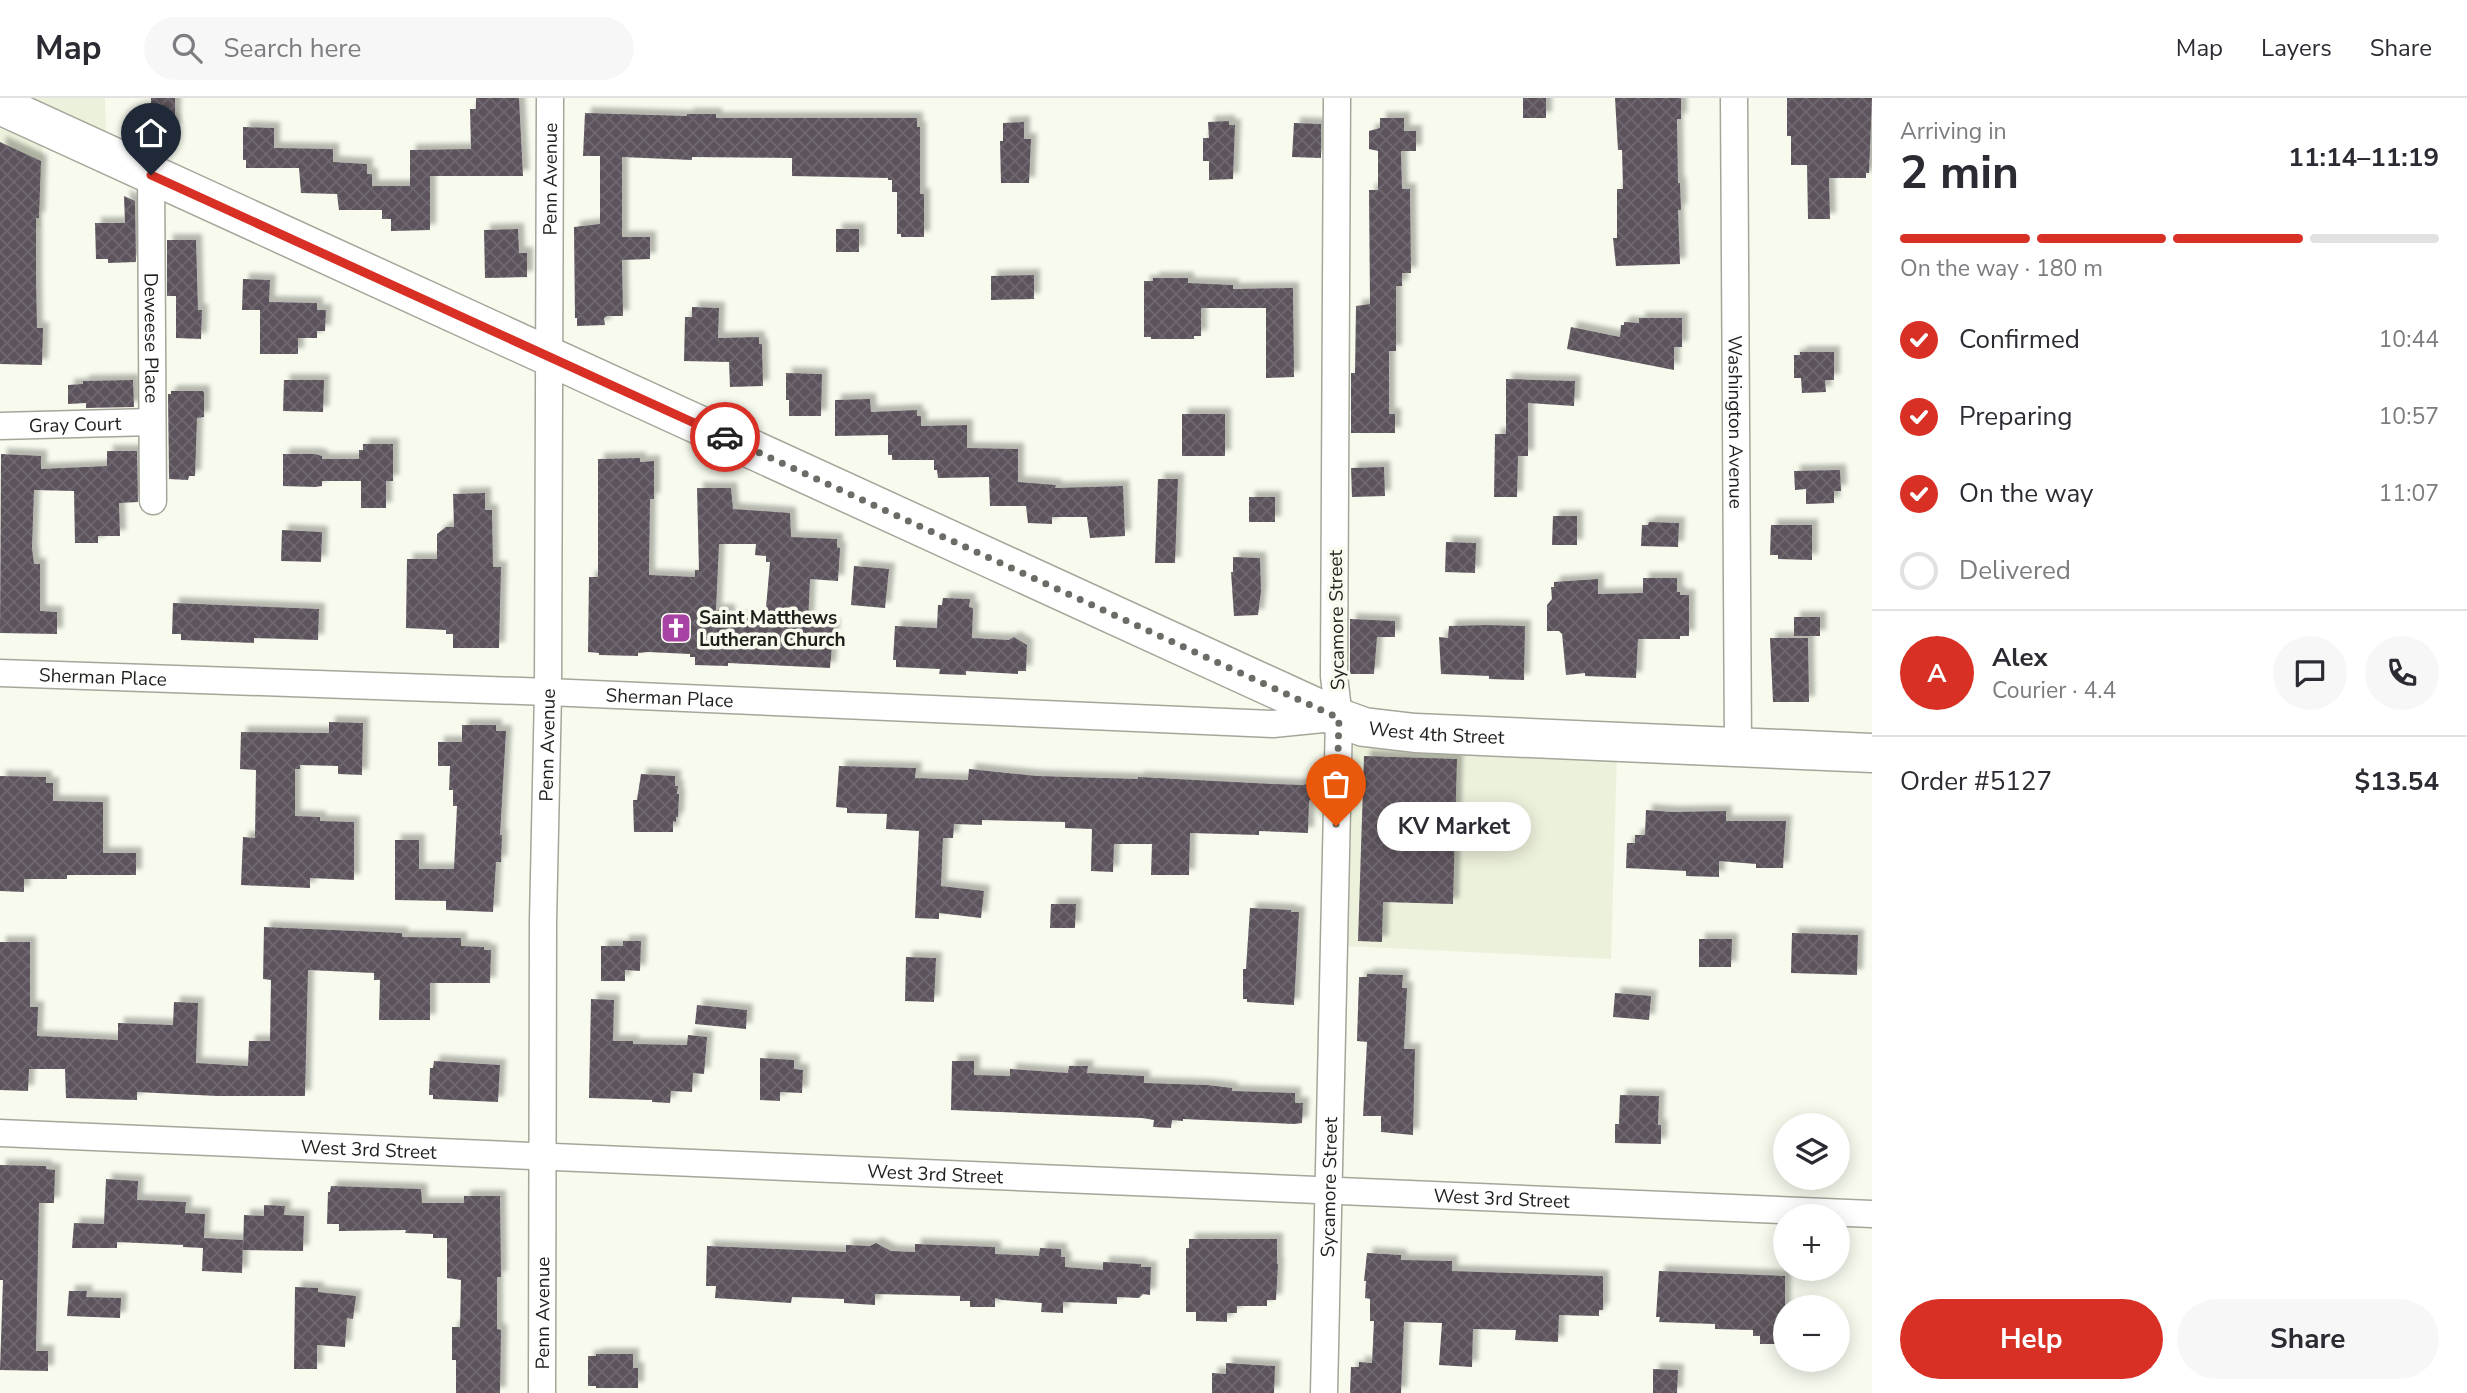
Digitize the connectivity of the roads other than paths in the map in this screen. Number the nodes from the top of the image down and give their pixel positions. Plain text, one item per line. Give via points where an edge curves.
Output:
1 (550, 98) edge
2 (1337, 98) edge
3 (1734, 98) edge
4 (0, 105) edge
5 (151, 175) junction
6 (550, 357) junction
7 (152, 422) junction
8 (0, 426) edge
9 (153, 501) dead end
10 (0, 673) edge
11 (548, 692) junction
12 (1339, 718) junction
13 (1738, 747) junction
14 (1872, 753) edge
15 (0, 1133) edge
16 (543, 1157) junction
17 (1329, 1190) junction
18 (1872, 1214) edge
19 (542, 1393) edge
20 (1324, 1393) edge

1 - 6 street, Penn Avenue
2 - 12 street, Sycamore Street via 1335,676
3 - 13 street, Washington Avenue
4 - 5 main road, West 4th Street
5 - 6 main road, West 4th Street
5 - 7 street, Deweese Place
6 - 11 street, Penn Avenue
6 - 12 main road, West 4th Street
7 - 8 street, Gray Court
7 - 9 street, Deweese Place
10 - 11 street, Sherman Place
11 - 12 street, Sherman Place via 1273,724
11 - 16 street, Penn Avenue
12 - 13 main road, West 4th Street via 1364,727 1415,733
12 - 17 street, Sycamore Street
13 - 14 main road, West 4th Street
15 - 16 street, West 3rd Street
16 - 17 street, West 3rd Street
16 - 19 street, Penn Avenue
17 - 18 street, West 3rd Street
17 - 20 street, Sycamore Street

